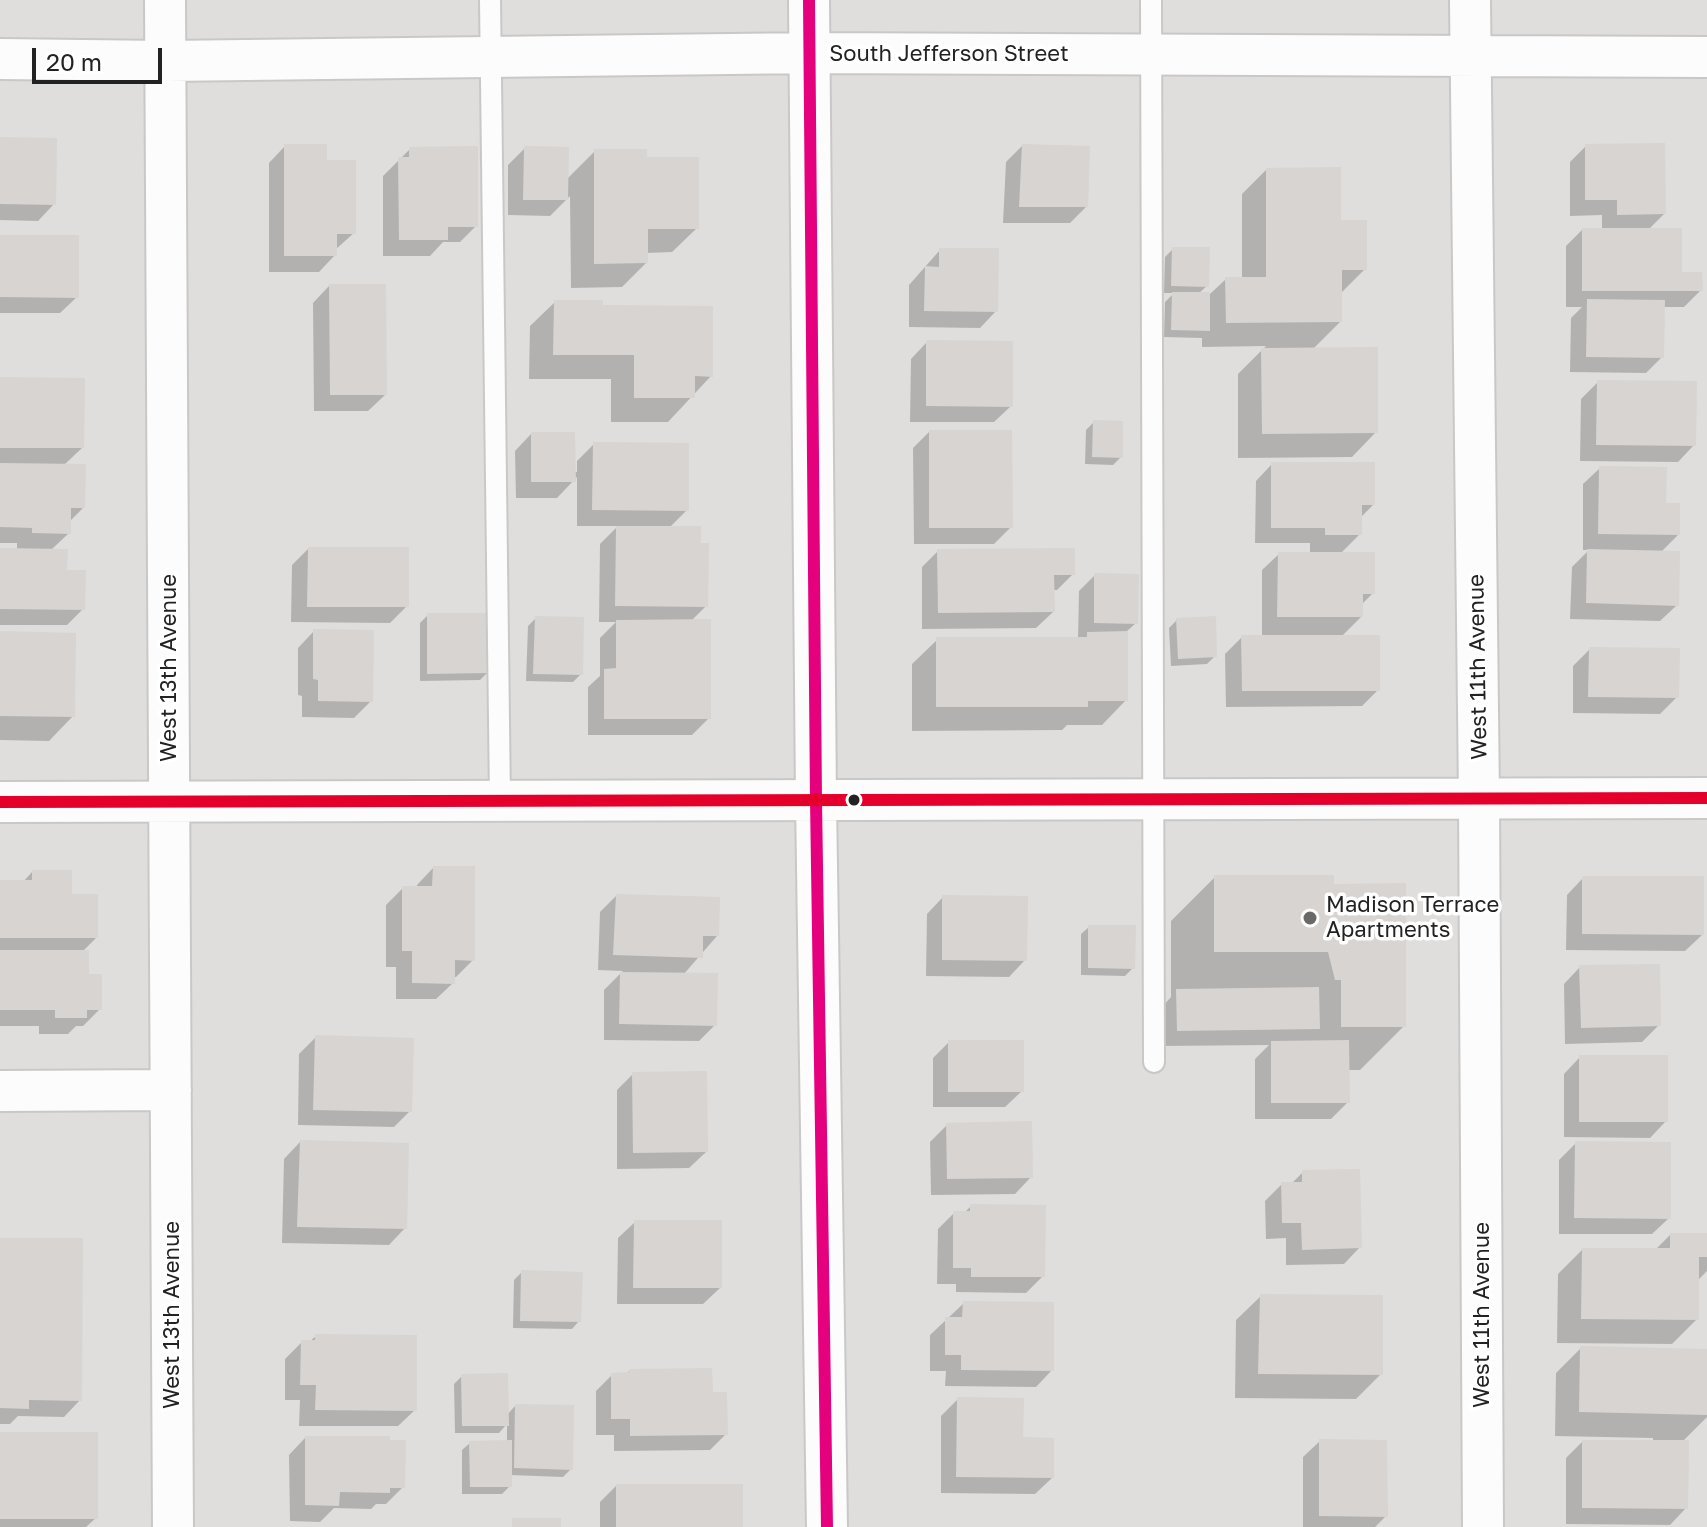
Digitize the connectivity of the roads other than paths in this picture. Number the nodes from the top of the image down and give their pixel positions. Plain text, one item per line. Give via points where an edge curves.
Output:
1 (165, 0) edge
2 (490, 0) edge
3 (809, 0) edge
4 (1151, 0) edge
5 (1470, 0) edge
6 (810, 53) junction
7 (1151, 55) junction
8 (490, 57) junction
9 (1471, 57) junction
10 (1707, 57) edge
11 (0, 59) edge
12 (166, 61) junction
13 (1479, 798) junction
14 (1707, 798) edge
15 (1152, 799) junction
16 (500, 800) junction
17 (816, 800) junction
18 (170, 801) junction
19 (0, 802) edge
20 (1154, 1062) dead end
21 (171, 1090) junction
22 (0, 1091) edge
23 (173, 1527) edge
24 (827, 1527) edge
25 (1483, 1527) edge

1 - 12 street, West 13th Avenue
2 - 8 lane
3 - 6 street
4 - 7 lane
5 - 9 street, West 11th Avenue
6 - 7 street, South Jefferson Street
6 - 8 street, South Jefferson Street
6 - 17 street
7 - 9 street, South Jefferson Street
7 - 15 lane
8 - 12 street, South Jefferson Street
8 - 16 lane
9 - 10 street, South Jefferson Street
9 - 13 street, West 11th Avenue
11 - 12 street, South Jefferson Street
12 - 18 street, West 13th Avenue
13 - 14 street
13 - 15 street
13 - 25 street, West 11th Avenue
15 - 17 street
15 - 20 lane
16 - 17 street
16 - 18 street
17 - 24 street
18 - 19 street
18 - 21 street, West 13th Avenue
21 - 22 street
21 - 23 street, West 13th Avenue

